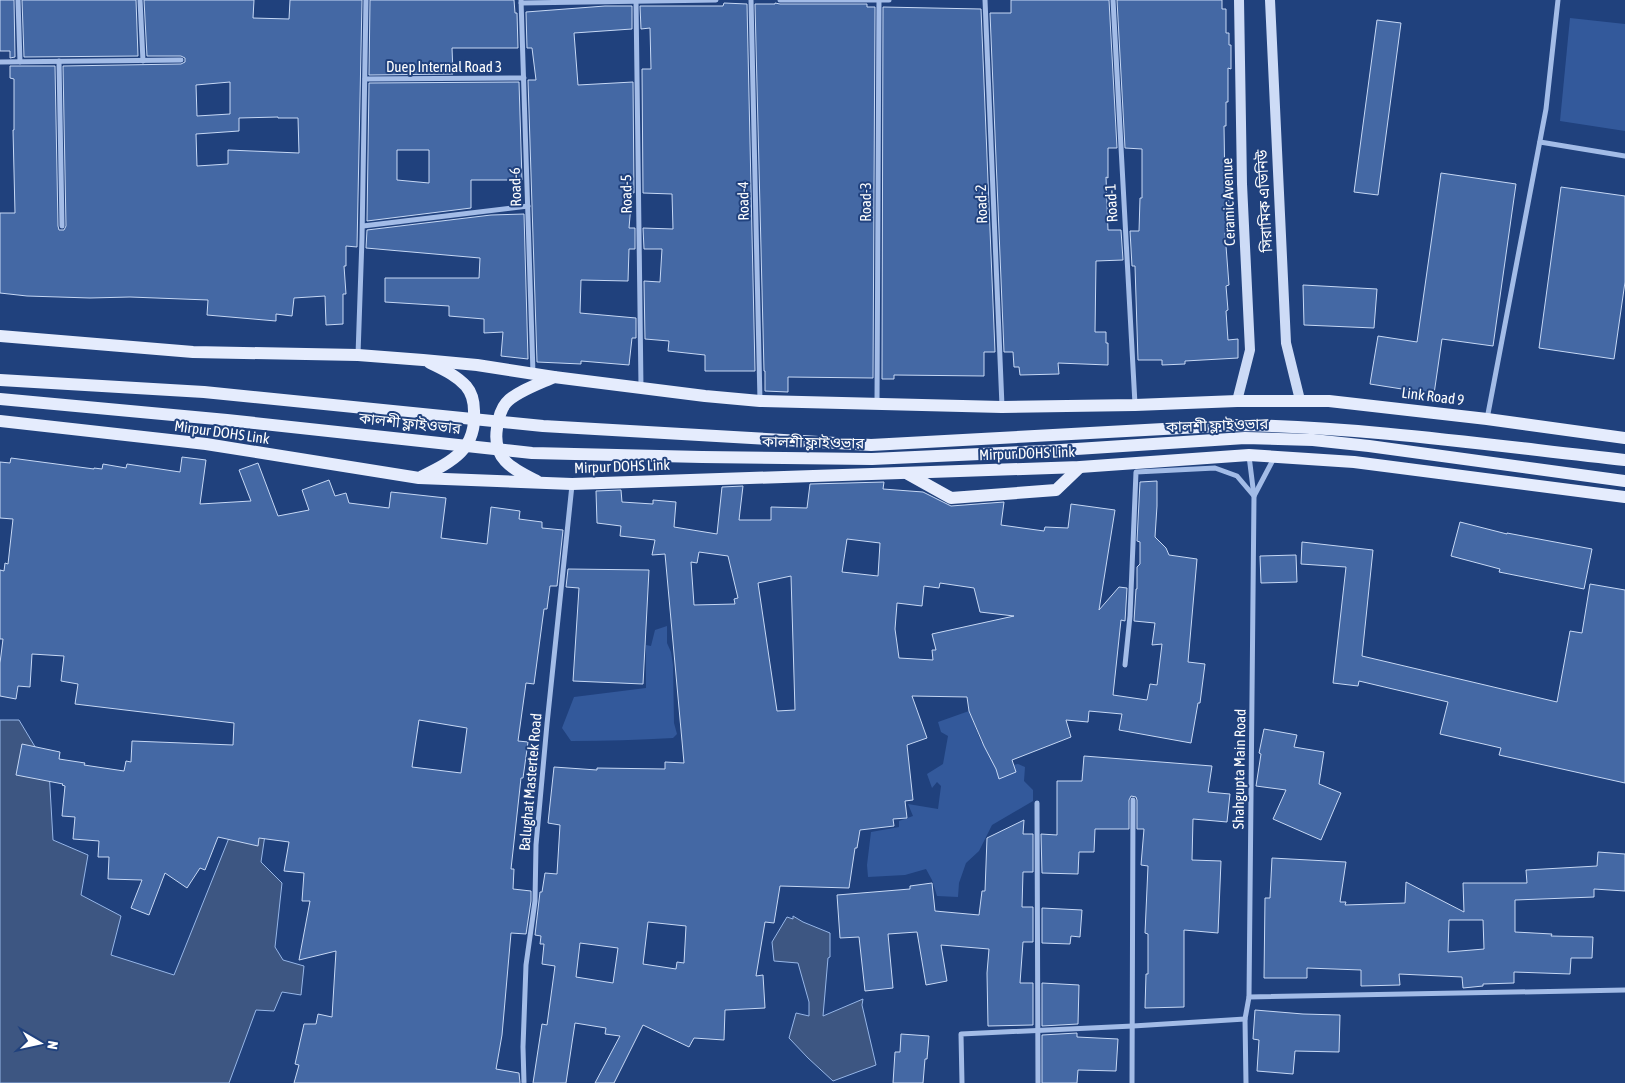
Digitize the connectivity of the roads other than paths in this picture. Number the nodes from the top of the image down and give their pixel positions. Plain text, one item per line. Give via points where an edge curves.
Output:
1 (18, 0) edge
2 (140, 0) edge
3 (366, 0) edge
4 (636, 0) edge
5 (716, 0) edge
6 (752, 0) edge
7 (780, 0) edge
8 (888, 0) edge
9 (985, 0) edge
10 (1113, 0) edge
11 (1239, 0) edge
12 (1270, 0) edge
13 (1558, 0) edge
14 (879, 1) edge
15 (521, 2) edge
16 (181, 60) dead end
17 (59, 61) junction
18 (143, 61) junction
19 (0, 62) edge
20 (20, 62) junction
21 (524, 78) junction
22 (365, 79) junction
23 (1540, 142) junction
24 (1625, 156) edge
25 (528, 206) junction
26 (62, 226) dead end
27 (363, 226) junction
28 (0, 336) edge
29 (358, 355) junction
30 (423, 360) junction
31 (533, 373) junction
32 (554, 377) junction
33 (0, 380) edge
34 (641, 388) junction
35 (0, 398) edge
36 (1300, 400) junction
37 (760, 401) junction
38 (1237, 401) junction
39 (877, 404) junction
40 (1135, 405) junction
41 (1002, 407) junction
42 (1487, 419) junction
43 (0, 422) edge
44 (1625, 438) edge
45 (1249, 455) junction
46 (1275, 456) junction
47 (1625, 460) edge
48 (1080, 467) junction
49 (907, 473) junction
50 (419, 478) junction
51 (1625, 482) edge
52 (542, 484) junction
53 (572, 484) junction
54 (1254, 496) junction
55 (1625, 497) edge
56 (1125, 665) dead end
57 (1133, 800) dead end
58 (1037, 802) dead end
59 (1625, 990) edge
60 (1249, 997) junction
61 (1245, 1019) junction
62 (1132, 1026) junction
63 (1038, 1029) junction
64 (524, 1083) edge
65 (962, 1083) edge
66 (1038, 1083) edge
67 (1132, 1083) edge
68 (1246, 1083) edge

1 - 20 street
2 - 18 street
3 - 22 street
4 - 5 street
4 - 15 street
4 - 34 street, Road-5
6 - 37 street, Road-4
7 - 14 street
8 - 14 street
9 - 41 street, Road-2
10 - 40 street, Road-1
11 - 38 main road, Ceramic Avenue via 1242,184 1250,350
12 - 36 main road, সিরামিক এভিনিউ via 1286,343
13 - 23 street
14 - 39 street, Road-3
15 - 21 street, Road-6
16 - 18 street
17 - 18 street
17 - 20 street
17 - 26 street
19 - 20 street
21 - 22 street, Duep Internal Road 3
21 - 25 street, Road-6
22 - 27 street
23 - 24 street
23 - 42 street
25 - 27 street
25 - 31 street, Road-6
27 - 29 street
28 - 29 main road via 193,352
29 - 30 main road
30 - 31 main road
30 - 50 main road via 456,376 467,386 474,400 475,419 471,437 461,453 448,464
31 - 32 main road
32 - 34 main road
32 - 52 main road via 506,403 498,420 496,437 500,457 518,472
33 - 47 main road, bridge via 204,392 543,426 871,445 1245,425 1406,436
34 - 37 main road
35 - 51 main road, কালশী ফ্লাইওভার, bridge via 532,452 872,459 1245,438 1369,446
36 - 38 main road, Link Road 9
36 - 42 main road, Link Road 9
37 - 39 main road
38 - 40 main road
39 - 41 main road
40 - 41 main road
42 - 44 main road, Link Road 9
43 - 50 main road, Mirpur DOHS Link via 206,444
45 - 46 main road
45 - 48 main road, Mirpur DOHS Link
45 - 54 street, Shahgupta Main Road
46 - 54 street
46 - 55 main road via 1354,462
48 - 49 main road, Mirpur DOHS Link
48 - 49 main road via 1056,490 951,498
49 - 53 main road, Mirpur DOHS Link
50 - 52 main road, Mirpur DOHS Link
52 - 53 main road, Mirpur DOHS Link
53 - 64 street, Balughat Mastertek Road via 546,724 535,900 526,965
54 - 56 street via 1237,476 1215,468 1136,472
54 - 60 street, Shahgupta Main Road
57 - 62 street
58 - 63 street
59 - 60 street
60 - 61 street, Shahgupta Main Road
61 - 62 street
61 - 68 street, Shahgupta Main Road
62 - 63 street
62 - 67 street
63 - 65 street via 961,1034
63 - 66 street

